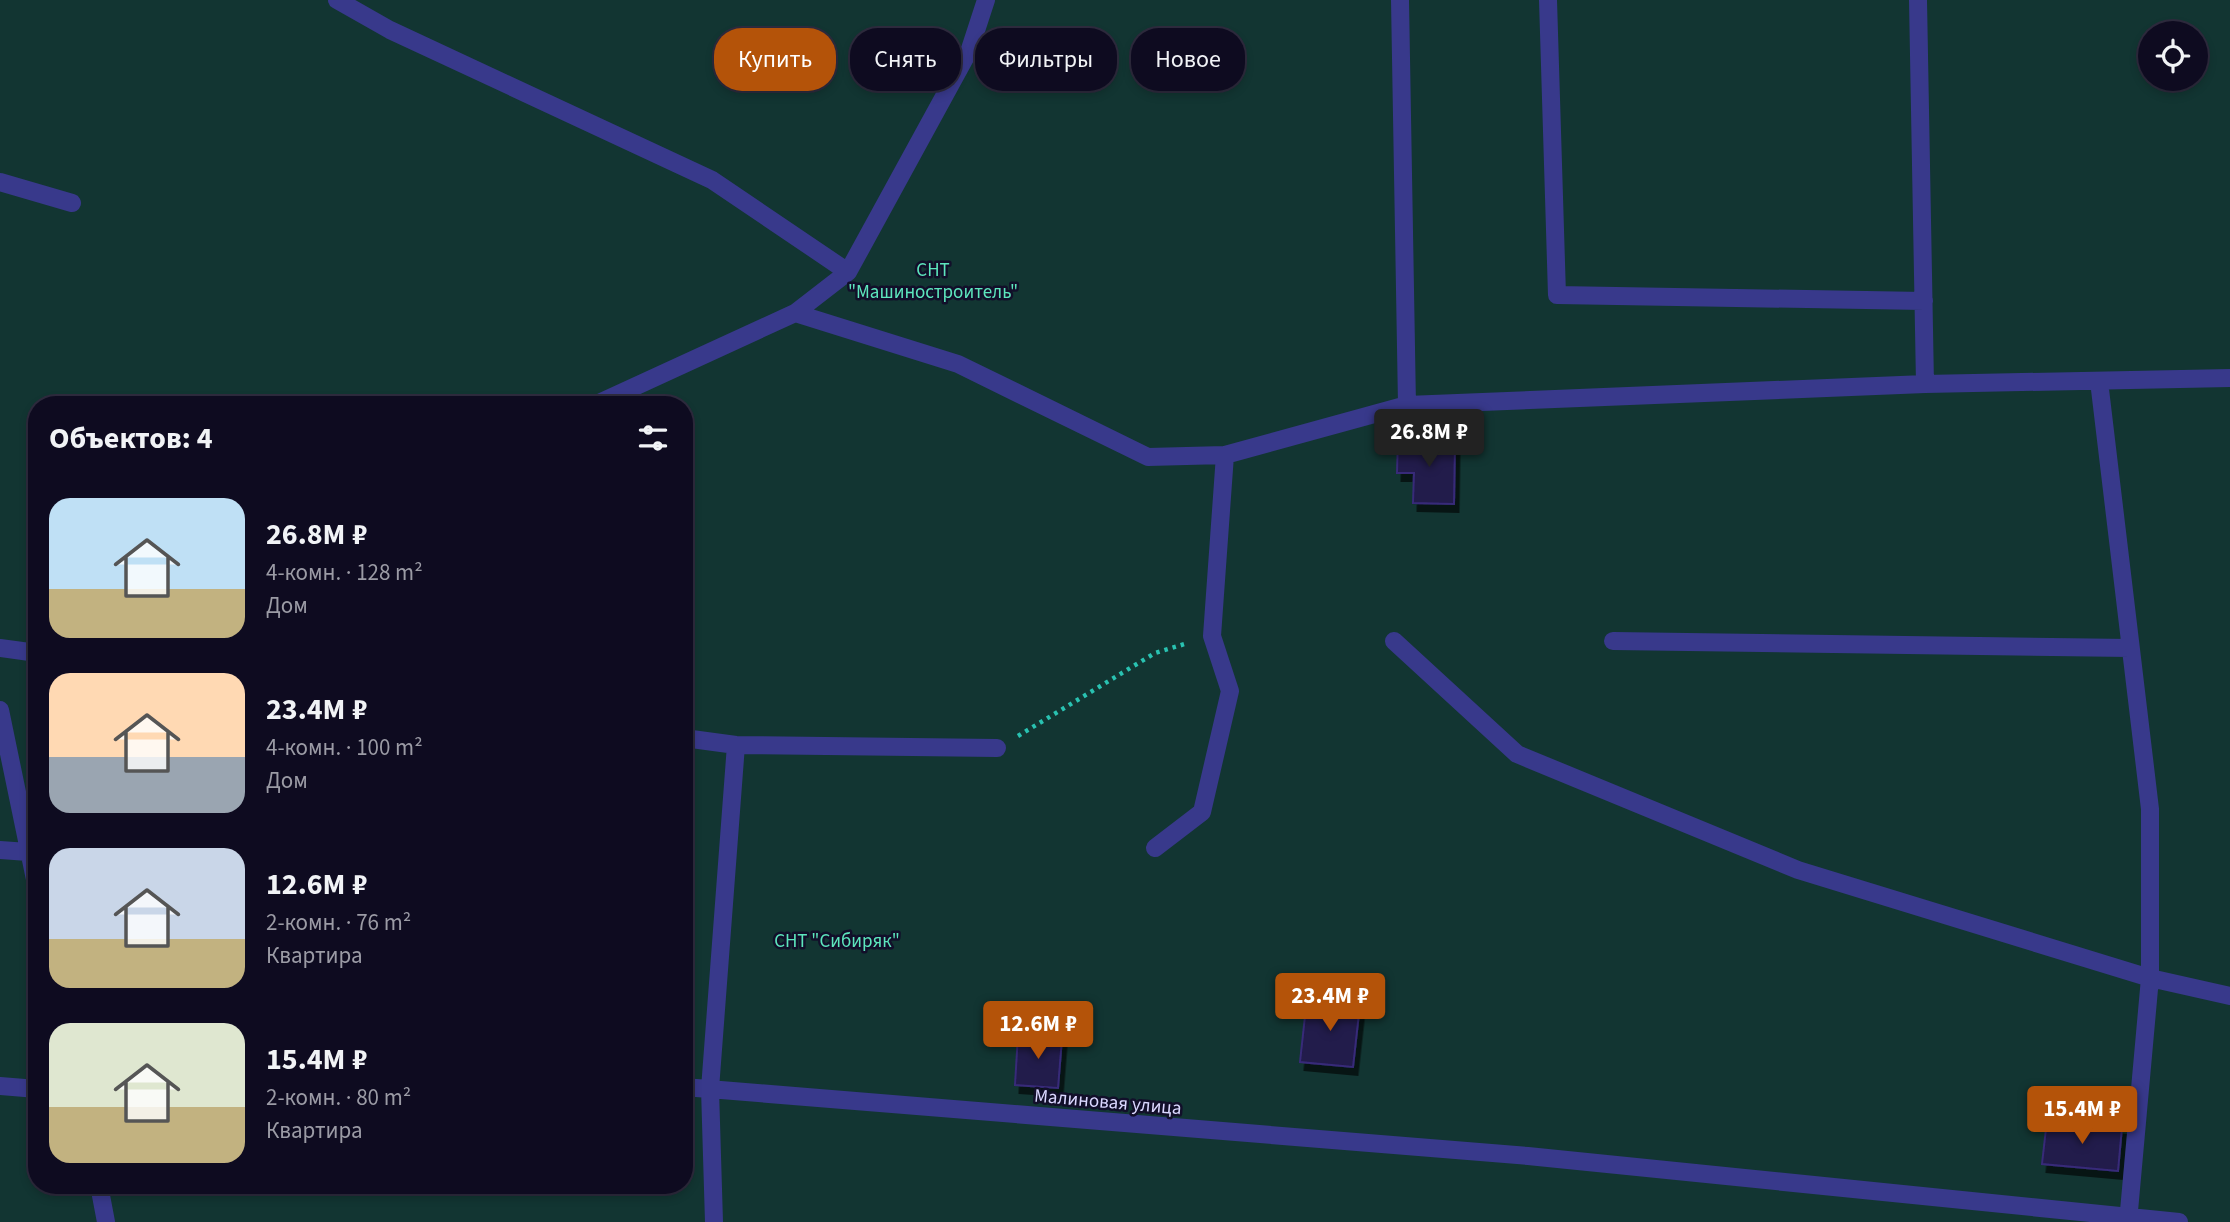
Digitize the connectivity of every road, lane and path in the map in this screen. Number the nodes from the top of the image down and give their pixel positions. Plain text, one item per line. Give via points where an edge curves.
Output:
1 (337, 0) edge
2 (986, 0) edge
3 (1400, 0) edge
4 (1548, 0) edge
5 (1918, 0) edge
6 (0, 181) edge
7 (72, 203) dead end
8 (848, 272) junction
9 (1924, 300) junction
10 (795, 313) junction
11 (2230, 378) edge
12 (2099, 381) junction
13 (1925, 384) junction
14 (614, 396) edge
15 (1407, 405) junction
16 (1225, 455) junction
17 (1212, 636) junction
18 (1394, 641) dead end
19 (1613, 641) dead end
20 (0, 648) edge
21 (2130, 648) junction
22 (28, 652) edge
23 (0, 710) edge
24 (693, 739) edge
25 (736, 745) junction
26 (997, 748) joint
27 (1155, 848) dead end
28 (0, 850) edge
29 (28, 852) joint
30 (2150, 978) junction
31 (2230, 996) edge
32 (0, 1086) edge
33 (28, 1088) edge
34 (693, 1088) edge
35 (710, 1090) junction
36 (101, 1194) edge
37 (2128, 1219) edge
38 (106, 1222) edge
39 (714, 1222) edge
40 (2179, 1222) edge

1 - 8 street via 390,30 712,180
2 - 8 street via 970,49
3 - 15 street
4 - 9 street via 1557,295
5 - 9 street
6 - 7 street
8 - 10 street
9 - 13 street
10 - 14 street
10 - 16 street via 958,363 1149,457
11 - 12 street
12 - 13 street
12 - 21 street
13 - 15 street
15 - 16 street
16 - 17 street
17 - 26 path via 1155,653
17 - 27 street via 1230,691 1202,812
18 - 30 street via 1517,754 1798,870
19 - 21 street
20 - 22 street
21 - 30 street via 2150,809
23 - 29 street
24 - 25 street
25 - 26 street
25 - 35 street
28 - 29 street
30 - 31 street
30 - 37 street
32 - 33 street
34 - 35 street, Малиновая улица
35 - 37 street, Малиновая улица via 1528,1156
35 - 39 street
36 - 38 street
37 - 40 street, Малиновая улица

